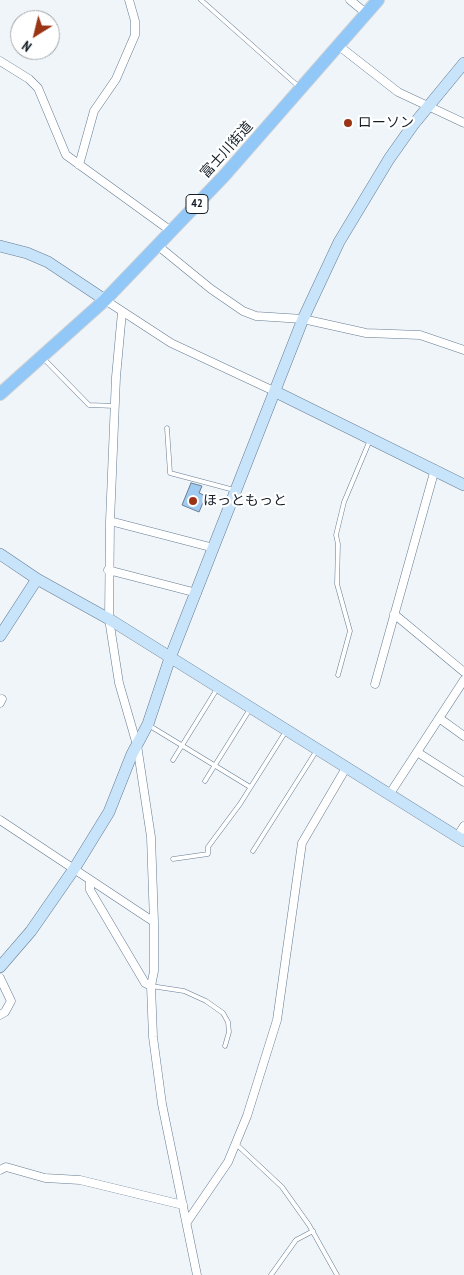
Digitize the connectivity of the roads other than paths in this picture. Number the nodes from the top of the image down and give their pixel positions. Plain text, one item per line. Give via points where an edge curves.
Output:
1 (129, 0) edge
2 (201, 0) edge
3 (350, 0) edge
4 (378, 0) edge
5 (366, 14) junction
6 (339, 46) junction
7 (0, 61) edge
8 (464, 64) edge
9 (302, 89) junction
10 (428, 107) junction
11 (464, 123) edge
12 (79, 165) junction
13 (171, 231) junction
14 (157, 244) junction
15 (0, 246) edge
16 (105, 300) junction
17 (122, 312) junction
18 (303, 319) junction
19 (464, 350) edge
20 (41, 356) junction
21 (276, 392) junction
22 (0, 394) edge
23 (115, 406) junction
24 (167, 428) dead end
25 (370, 438) junction
26 (435, 469) junction
27 (464, 485) edge
28 (236, 491) junction
29 (110, 521) junction
30 (214, 548) junction
31 (0, 554) edge
32 (108, 570) junction
33 (37, 578) junction
34 (197, 593) junction
35 (394, 614) junction
36 (109, 619) junction
37 (0, 636) edge
38 (170, 658) junction
39 (464, 672) edge
40 (338, 675) dead end
41 (464, 680) edge
42 (375, 684) dead end
43 (218, 688) junction
44 (250, 708) junction
45 (439, 718) junction
46 (148, 724) junction
47 (286, 730) junction
48 (464, 736) edge
49 (137, 745) junction
50 (182, 745) junction
51 (317, 750) junction
52 (417, 752) junction
53 (173, 760) dead end
54 (214, 765) junction
55 (346, 768) junction
56 (204, 781) dead end
57 (464, 782) edge
58 (250, 787) junction
59 (389, 795) junction
60 (0, 820) edge
61 (464, 826) edge
62 (461, 839) edge
63 (253, 851) dead end
64 (173, 859) dead end
65 (74, 869) junction
66 (90, 880) junction
67 (154, 922) junction
68 (0, 968) edge
69 (0, 978) edge
70 (151, 986) junction
71 (0, 1014) edge
72 (225, 1046) dead end
73 (235, 1144) junction
74 (0, 1170) edge
75 (183, 1205) junction
76 (187, 1222) junction
77 (313, 1231) junction
78 (197, 1275) edge
79 (271, 1275) edge
80 (337, 1275) edge

1 - 12 street via 135,35 116,79 94,111
2 - 9 lane
3 - 5 street
4 - 5 main road, 富士川街道 / 42
5 - 6 main road, 富士川街道 / 42
6 - 9 main road, 富士川街道 / 42
6 - 10 street via 398,92
7 - 12 street via 38,88 66,155
8 - 10 street
9 - 13 main road, 富士川街道 / 42
10 - 11 street
10 - 18 street via 389,159 339,242
12 - 13 street
13 - 14 main road, 富士川街道 / 42
14 - 16 main road, 富士川街道 / 42
14 - 18 street via 211,289 243,310 256,316
15 - 16 street via 48,262
16 - 17 street
16 - 20 main road, 富士川街道 / 42
17 - 21 street via 171,342
17 - 23 street
18 - 19 street via 366,333 420,335
18 - 21 street
20 - 22 main road, 富士川街道 / 42
20 - 23 lane via 89,405
21 - 25 street
21 - 28 street
23 - 29 street
24 - 28 lane via 170,473
25 - 26 street
25 - 40 lane via 350,484 336,535 337,584 350,630
26 - 27 street
26 - 35 street
28 - 30 street
29 - 30 street
29 - 32 street
30 - 34 street
31 - 33 street
32 - 34 street
32 - 36 street
33 - 36 street
33 - 37 street
34 - 38 street
35 - 39 street
35 - 42 street
36 - 38 street
36 - 49 street via 118,676
38 - 43 street
38 - 46 street
41 - 45 street
43 - 44 street
43 - 50 lane
44 - 47 street
44 - 54 lane
45 - 48 street
45 - 52 street
46 - 49 street
46 - 50 lane
47 - 51 street
47 - 58 lane
49 - 65 street via 109,812
49 - 67 street via 151,837
50 - 53 lane
50 - 54 lane
51 - 55 street
51 - 63 lane
52 - 57 street
52 - 59 street
54 - 56 lane
54 - 58 lane
55 - 59 street
55 - 73 street via 302,843 277,1020
58 - 64 lane via 208,847 208,854
59 - 62 street
60 - 65 street
61 - 62 street
65 - 66 street
65 - 68 street via 31,931
66 - 67 street
66 - 70 street via 90,890 144,982
67 - 70 street
69 - 71 street via 11,1001 5,1012
70 - 72 lane via 184,991 206,1001 223,1014 229,1032
70 - 75 street via 153,1038 162,1104
73 - 76 street via 228,1162
73 - 77 lane via 282,1187
74 - 75 street via 6,1167 46,1178 80,1180
75 - 76 street
76 - 78 street
77 - 79 lane via 296,1240
77 - 80 lane

